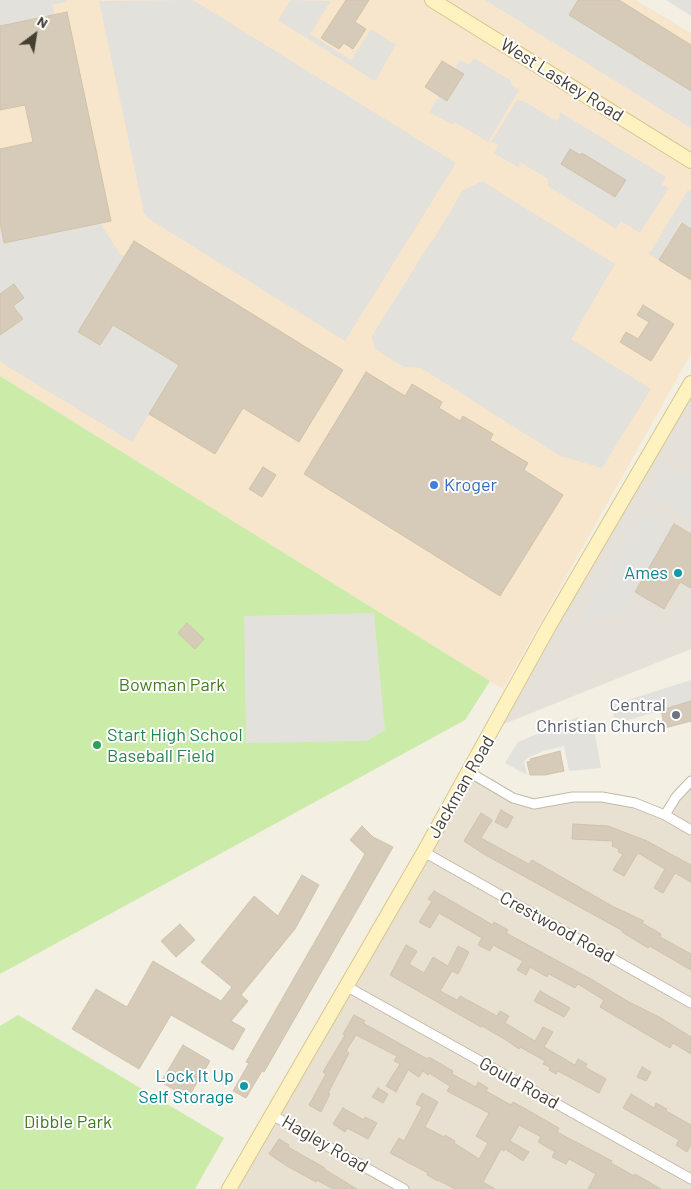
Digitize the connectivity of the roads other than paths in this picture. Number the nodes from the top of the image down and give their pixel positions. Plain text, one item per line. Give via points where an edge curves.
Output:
1 (432, 0) edge
2 (691, 160) edge
3 (691, 383) edge
4 (469, 772) junction
5 (691, 781) edge
6 (665, 816) junction
7 (691, 830) edge
8 (424, 852) junction
9 (346, 986) junction
10 (691, 1002) edge
11 (272, 1114) junction
12 (691, 1179) edge
13 (229, 1189) edge
14 (404, 1189) edge

1 - 2 main road, West Laskey Road
3 - 4 main road, Jackman Road via 549,626
4 - 6 street via 513,798 534,804 573,797 602,797 635,803
4 - 8 main road, Jackman Road
5 - 6 street
6 - 7 street
8 - 9 main road, Jackman Road
8 - 10 street, Crestwood Road
9 - 11 main road, Jackman Road
9 - 12 street, Gould Road
11 - 13 main road, Jackman Road
11 - 14 street, Hagley Road

